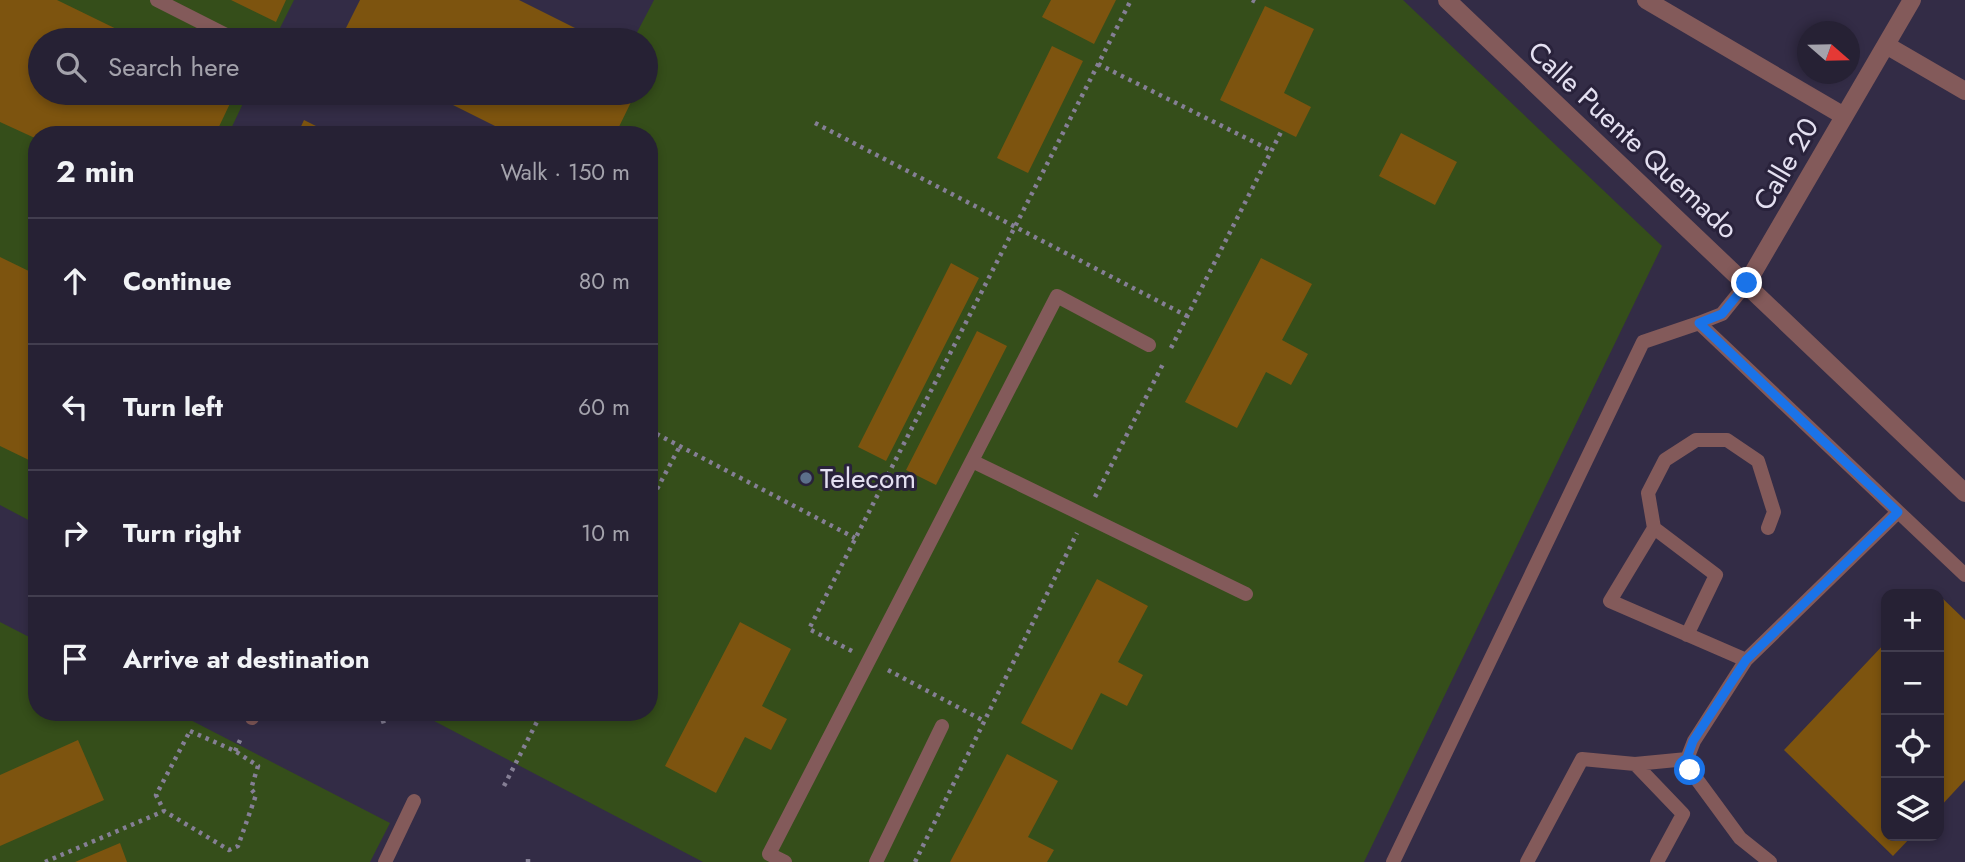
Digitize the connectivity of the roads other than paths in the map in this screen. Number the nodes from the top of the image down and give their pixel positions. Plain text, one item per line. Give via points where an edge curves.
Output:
1 (157, 0) edge
2 (1447, 0) edge
3 (1646, 0) edge
4 (1912, 0) edge
5 (212, 28) edge
6 (1886, 45) junction
7 (1965, 92) edge
8 (1844, 117) junction
9 (1747, 283) junction
10 (1699, 323) junction
11 (1149, 345) dead end
12 (972, 461) junction
13 (1965, 493) edge
14 (1898, 512) junction
15 (1654, 528) junction
16 (1768, 528) dead end
17 (1965, 575) edge
18 (1246, 594) dead end
19 (1687, 635) junction
20 (1746, 660) junction
21 (942, 726) dead end
22 (1687, 758) junction
23 (1635, 765) junction
24 (414, 802) dead end
25 (385, 862) edge
26 (785, 862) edge
27 (876, 862) edge
28 (1393, 862) edge
29 (1527, 862) edge
30 (1657, 862) edge
31 (1770, 862) edge

1 - 5 lane
2 - 9 street, Calle Puente Quemado
3 - 8 street
4 - 6 street, Calle 20
6 - 7 street
6 - 8 street, Calle 20
8 - 9 street, Calle 20
9 - 10 lane via 1722,314
9 - 13 street, Calle Puente Quemado
10 - 14 lane
10 - 28 lane via 1643,342
11 - 12 lane via 1057,296
12 - 18 lane
12 - 26 lane via 769,854
14 - 17 lane
14 - 20 lane
15 - 16 lane via 1648,494 1665,460 1696,440 1727,440 1758,461 1774,512
15 - 19 lane via 1716,575
15 - 19 lane via 1610,601
19 - 20 lane
20 - 22 lane via 1693,741
21 - 27 lane
22 - 23 lane
22 - 31 lane via 1690,770 1741,838
23 - 29 lane via 1582,759
23 - 30 lane via 1683,814
24 - 25 lane

